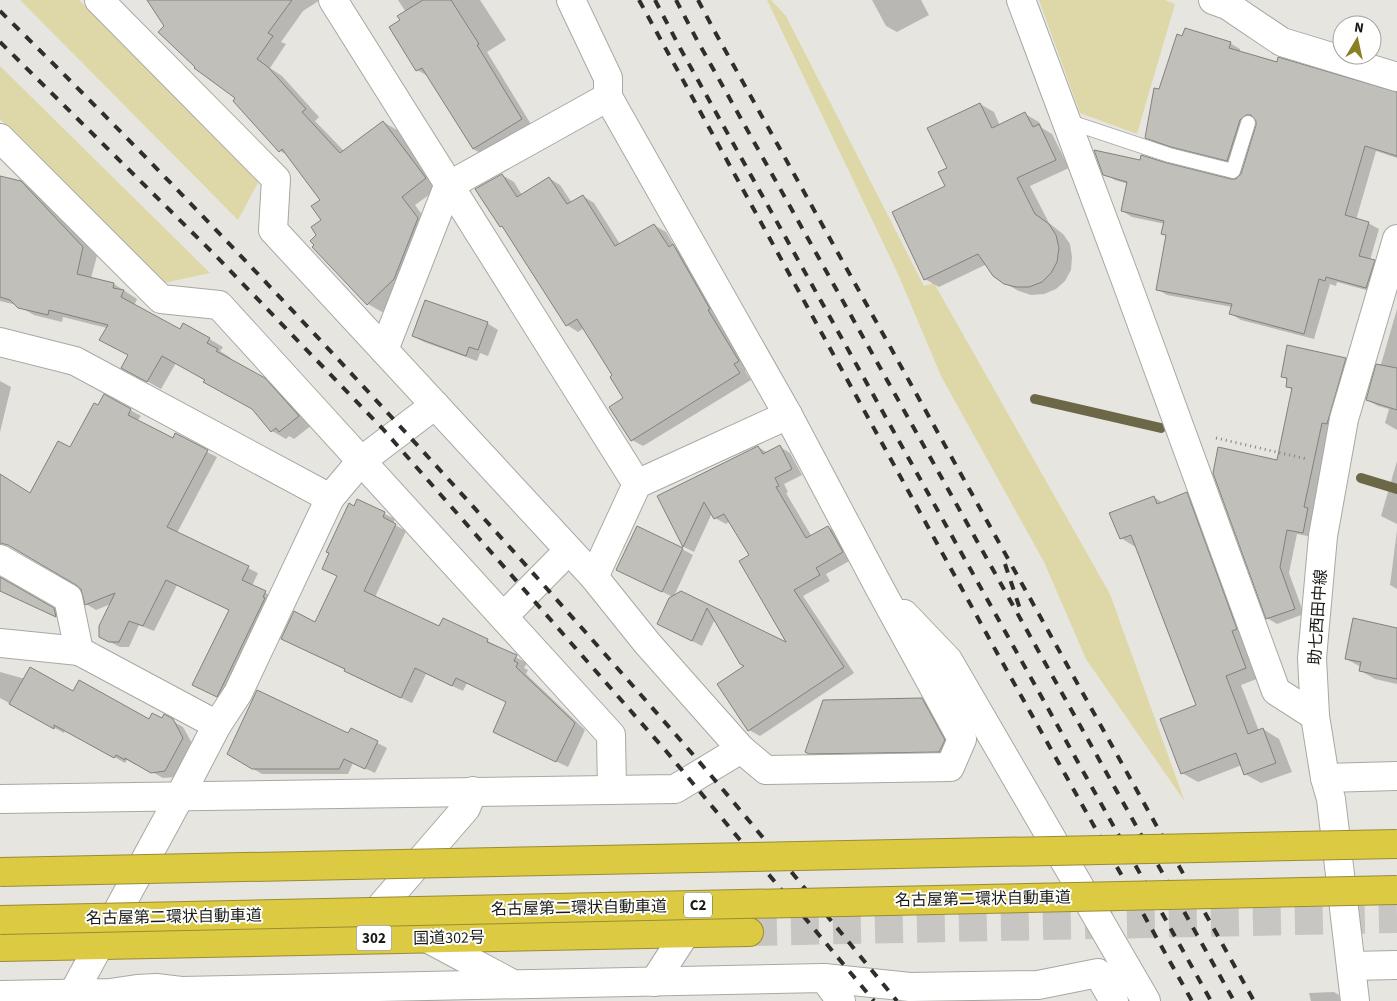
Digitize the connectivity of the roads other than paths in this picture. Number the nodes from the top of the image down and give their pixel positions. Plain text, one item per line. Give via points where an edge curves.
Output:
1 (100, 0) edge
2 (333, 0) edge
3 (572, 0) edge
4 (1022, 0) edge
5 (1213, 0) edge
6 (1397, 77) edge
7 (608, 97) junction
8 (1067, 121) junction
9 (1248, 123) dead end
10 (0, 138) edge
11 (448, 186) junction
12 (1397, 239) edge
13 (1391, 282) edge
14 (0, 342) edge
15 (384, 350) junction
16 (435, 405) junction
17 (788, 415) junction
18 (361, 461) junction
19 (638, 484) junction
20 (330, 498) junction
21 (568, 551) junction
22 (0, 559) edge
23 (594, 576) junction
24 (879, 587) junction
25 (504, 616) junction
26 (0, 644) edge
27 (79, 651) junction
28 (1315, 716) junction
29 (217, 725) junction
30 (741, 749) junction
31 (1397, 776) edge
32 (1325, 778) junction
33 (612, 788) junction
34 (473, 791) junction
35 (180, 796) junction
36 (0, 799) edge
37 (1397, 844) edge
38 (0, 872) edge
39 (1397, 890) edge
40 (0, 920) edge
41 (749, 932) tunnel mouth
42 (685, 934) junction
43 (425, 937) junction
44 (353, 939) junction
45 (100, 944) junction
46 (0, 946) edge
47 (1397, 965) edge
48 (1351, 966) junction
49 (824, 978) junction
50 (654, 982) junction
51 (512, 984) junction
52 (591, 992) edge
53 (0, 995) edge
54 (70, 998) edge
55 (842, 1001) edge
56 (1114, 1001) edge
57 (1146, 1001) edge
58 (1355, 1001) edge

1 - 15 street via 276,179 273,230
2 - 11 street
3 - 7 street via 608,78
4 - 8 street
5 - 6 street via 1228,6 1282,42
7 - 11 street
7 - 17 street
8 - 9 lane via 1169,155 1233,171
8 - 28 street via 1276,691
10 - 18 street via 161,299 219,305
11 - 15 street
11 - 19 street
12 - 13 street, 助七西田中線
13 - 28 street, 助七西田中線 via 1344,419 1323,536 1313,648
14 - 20 street via 75,361
15 - 16 street
16 - 18 street
16 - 21 street
17 - 19 street
17 - 24 street
18 - 20 street
18 - 25 street
19 - 23 street
20 - 29 street via 238,693
21 - 23 street
21 - 25 street
22 - 27 street via 68,598
23 - 30 street via 647,643
24 - 30 street via 962,739 950,767 766,770
24 - 57 street via 948,660
25 - 33 street via 611,735
26 - 27 street
27 - 29 street
28 - 32 street, 助七西田中線
29 - 35 street
30 - 33 street via 675,788
31 - 32 street
32 - 48 street, 助七西田中線 via 1331,799
33 - 34 street
34 - 35 street
34 - 44 street via 466,808
35 - 36 street
35 - 45 street
37 - 38 highway, bridge
39 - 40 highway, 名古屋第二環状自動車道 / C2, bridge
41 - 42 highway, 国道302号 / 302
42 - 43 highway, 国道302号 / 302
42 - 50 street
43 - 44 highway, 国道302号 / 302
43 - 51 street
44 - 45 highway, 国道302号 / 302
45 - 46 highway, 国道302号 / 302
45 - 54 street
47 - 48 street
48 - 58 street, 助七西田中線
49 - 50 street
49 - 55 street
49 - 56 street via 910,986 1038,985 1098,973
50 - 52 street
51 - 52 street
51 - 54 street via 181,991 137,988
53 - 54 street

